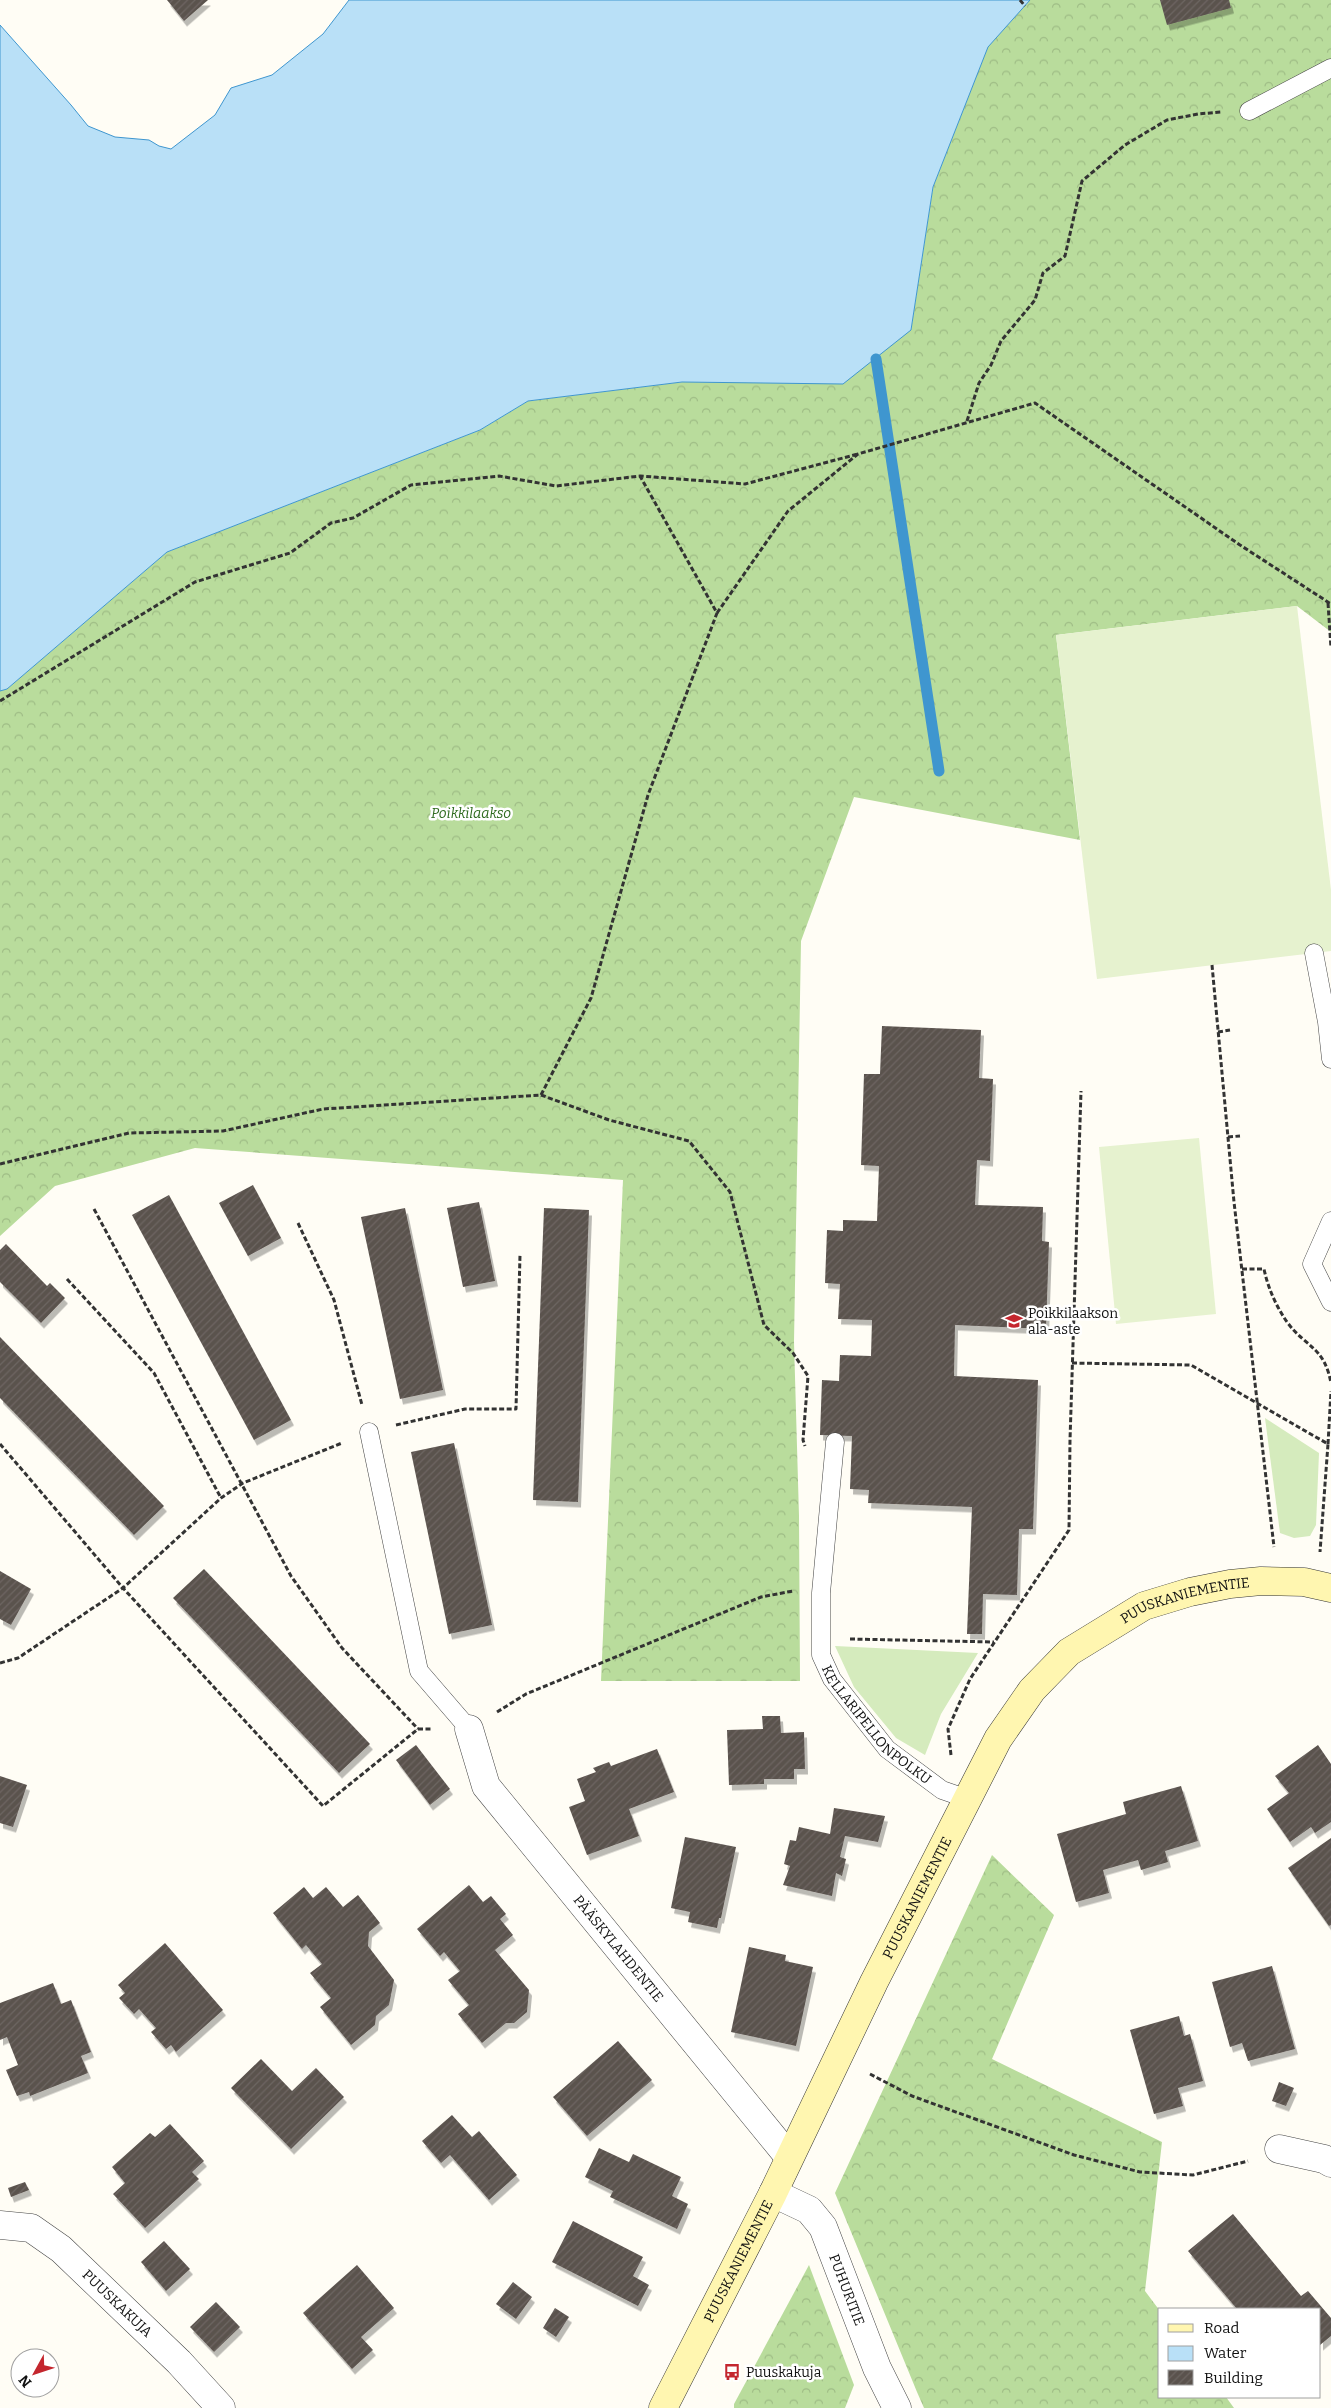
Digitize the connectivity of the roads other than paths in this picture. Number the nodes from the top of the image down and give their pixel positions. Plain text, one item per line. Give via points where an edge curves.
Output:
1 (1331, 68) edge
2 (1250, 111) road end
3 (1314, 953) dead end
4 (1331, 1059) edge
5 (1331, 1221) edge
6 (1331, 1302) edge
7 (369, 1432) road end
8 (835, 1442) dead end
9 (1331, 1588) edge
10 (469, 1729) joint
11 (968, 1800) junction
12 (1279, 2149) road end
13 (789, 2157) junction
14 (1331, 2163) edge
15 (773, 2192) junction
16 (0, 2226) edge
17 (221, 2408) edge
18 (663, 2408) edge
19 (897, 2408) edge

1 - 2 lane
3 - 4 lane
5 - 6 lane via 1312,1264
7 - 10 lane via 419,1671
8 - 11 lane, KELLARIPELLONPOLKU via 821,1593 821,1655 832,1679 887,1749 942,1790
9 - 11 street, PUUSKANIEMENTIE via 1261,1581 1218,1585 1144,1606 1110,1625 1069,1652 1032,1690 998,1739
10 - 13 street, PÄÄSKYLAHDENTIE via 486,1786
11 - 13 street, PUUSKANIEMENTIE
12 - 14 street
13 - 15 street, PUUSKANIEMENTIE
15 - 18 street, PUUSKANIEMENTIE
15 - 19 street, PUHURITIE via 808,2210 823,2227 877,2368
16 - 17 street, PUUSKAKUJA via 31,2228 61,2249 179,2362

